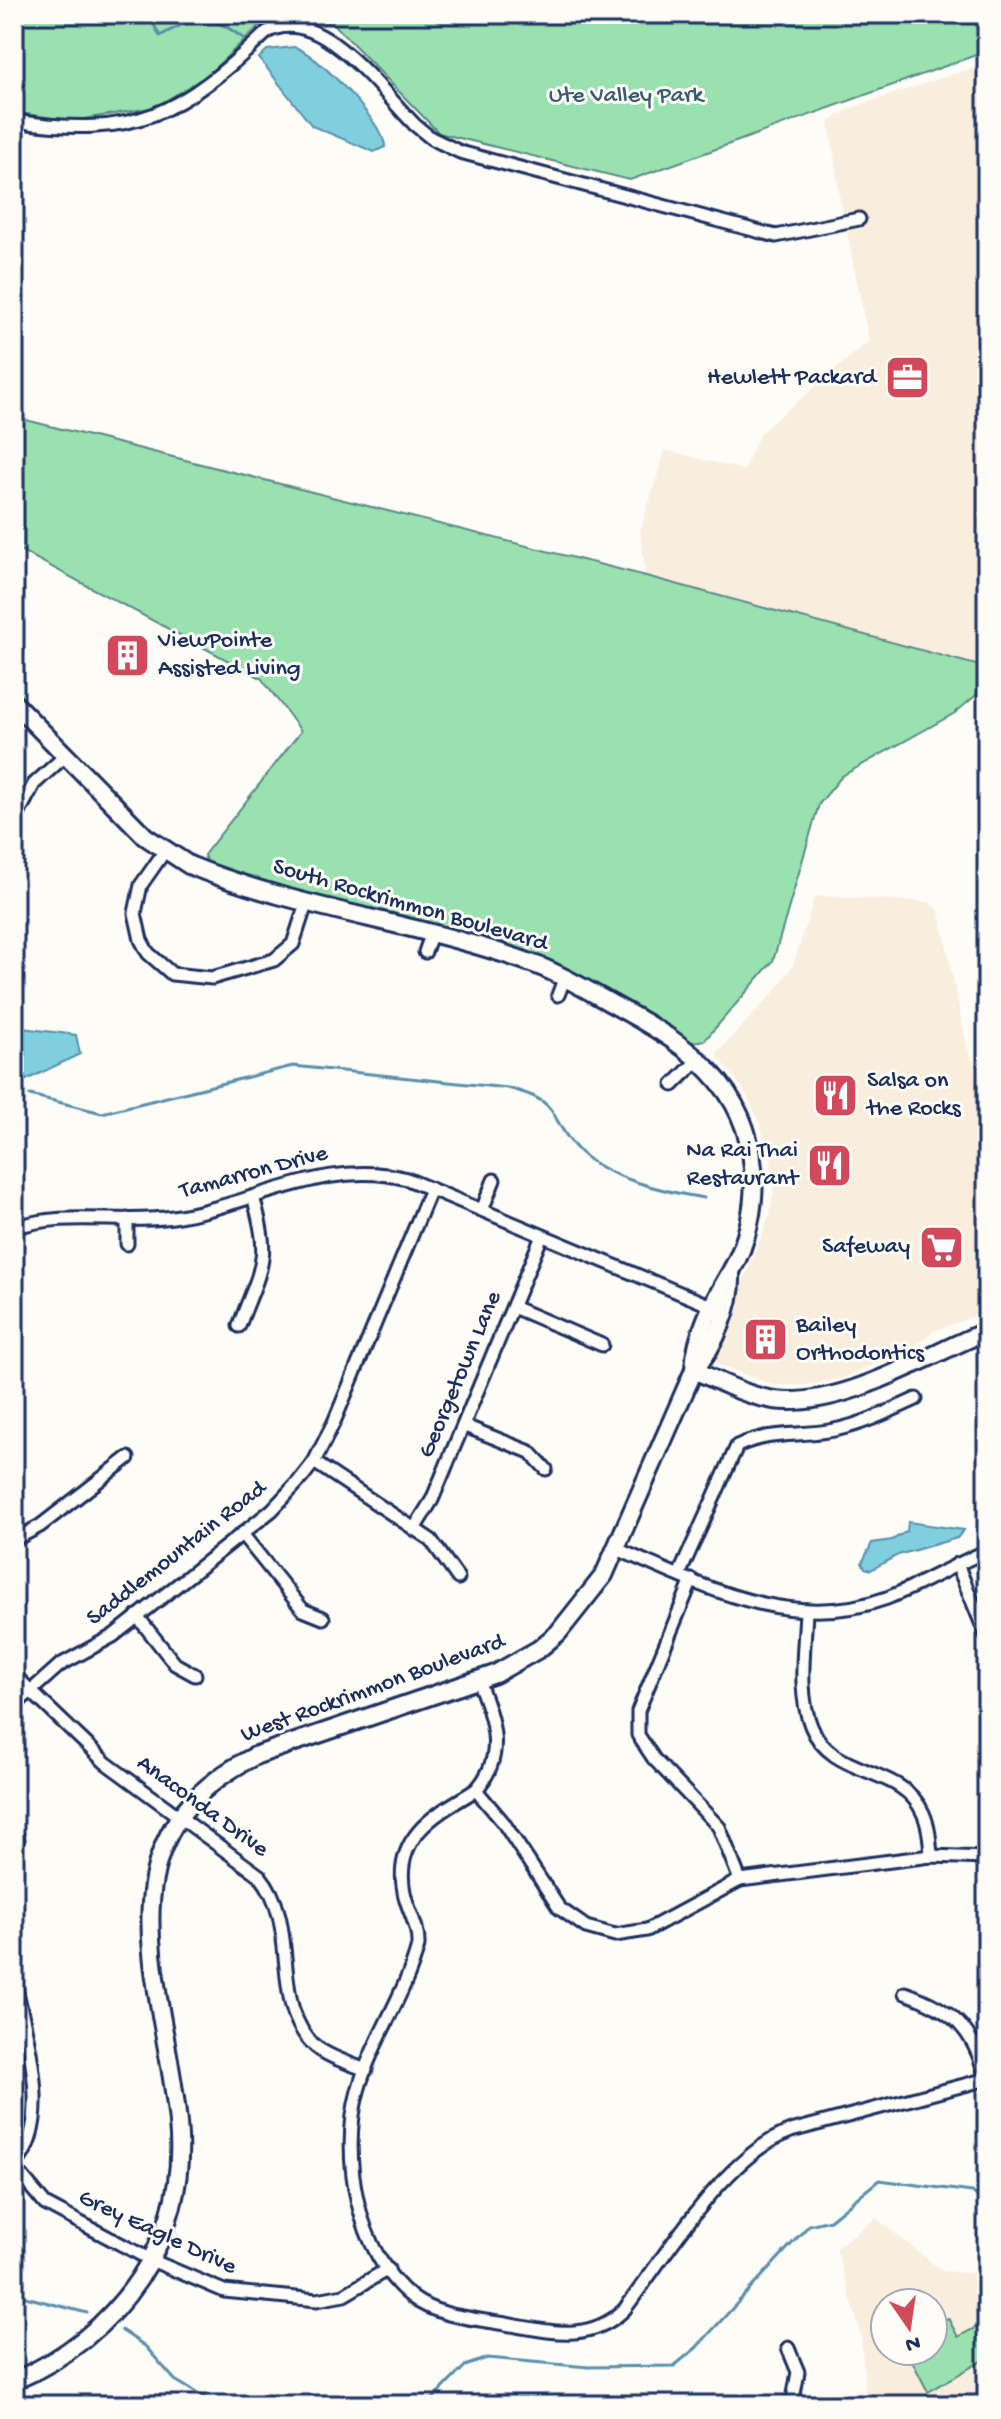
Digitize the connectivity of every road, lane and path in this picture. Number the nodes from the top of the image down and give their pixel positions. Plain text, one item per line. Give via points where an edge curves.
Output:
1 (14, 121) edge
2 (859, 219) dead end
3 (14, 703) edge
4 (65, 756) junction
5 (14, 822) edge
6 (164, 852) junction
7 (307, 901) junction
8 (431, 935) junction
9 (425, 952) dead end
10 (565, 977) junction
11 (558, 995) dead end
12 (700, 1058) junction
13 (673, 1085) dead end
14 (494, 1180) dead end
15 (431, 1189) junction
16 (253, 1197) junction
17 (482, 1210) junction
18 (127, 1219) junction
19 (14, 1228) edge
20 (542, 1236) junction
21 (127, 1244) dead end
22 (731, 1273) junction
23 (711, 1306) junction
24 (513, 1307) junction
25 (239, 1326) dead end
26 (987, 1331) edge
27 (602, 1345) dead end
28 (694, 1370) junction
29 (916, 1399) dead end
30 (465, 1426) junction
31 (128, 1458) dead end
32 (314, 1462) junction
33 (546, 1469) dead end
34 (414, 1529) junction
35 (242, 1534) junction
36 (14, 1540) edge
37 (617, 1549) junction
38 (987, 1551) edge
39 (957, 1564) junction
40 (679, 1575) junction
41 (458, 1578) dead end
42 (692, 1580) junction
43 (806, 1610) junction
44 (137, 1616) junction
45 (323, 1618) dead end
46 (987, 1637) edge
47 (14, 1675) edge
48 (195, 1675) dead end
49 (478, 1680) junction
50 (32, 1691) junction
51 (14, 1706) edge
52 (476, 1790) junction
53 (181, 1818) junction
54 (931, 1856) junction
55 (987, 1858) edge
56 (740, 1880) junction
57 (14, 1977) edge
58 (905, 1993) dead end
59 (366, 2070) junction
60 (986, 2079) edge
61 (14, 2166) edge
62 (151, 2260) junction
63 (388, 2269) junction
64 (788, 2348) dead end
65 (14, 2381) edge
66 (792, 2405) edge

1 - 2 street via 84,130 152,116 203,89 277,27 306,26 324,35 415,125 460,152 776,236
3 - 4 main road, South Rockrimmon Boulevard
4 - 5 street via 34,784
4 - 6 main road, South Rockrimmon Boulevard
6 - 7 main road, South Rockrimmon Boulevard via 211,874
6 - 7 street via 141,885 135,913 141,940 170,978 212,978 274,960 293,944
7 - 8 main road, South Rockrimmon Boulevard
8 - 9 street
8 - 10 main road, South Rockrimmon Boulevard
10 - 11 street
10 - 12 main road, South Rockrimmon Boulevard
12 - 13 street
12 - 22 main road, South Rockrimmon Boulevard via 736,1108 753,1166 752,1210
14 - 17 street
15 - 16 street, Tamarron Drive via 393,1175 359,1172
15 - 17 street, Tamarron Drive
15 - 32 street, Saddlemountain Road
16 - 18 street, Tamarron Drive via 174,1217
16 - 25 street via 265,1257
17 - 20 street, Tamarron Drive
18 - 19 street, Tamarron Drive via 50,1220
18 - 21 street
20 - 23 street, Tamarron Drive
20 - 24 street, Georgetown Lane
22 - 23 main road, South Rockrimmon Boulevard
22 - 28 main road, South Rockrimmon Boulevard via 732,1293 704,1359
23 - 28 main road, South Rockrimmon Boulevard
24 - 27 street
24 - 30 street, Georgetown Lane
26 - 28 main road via 853,1389 809,1400 771,1400
28 - 37 main road, South Rockrimmon Boulevard
29 - 40 street via 834,1430 761,1435 737,1446
30 - 33 street via 530,1452
30 - 34 street, Georgetown Lane
31 - 36 street
32 - 34 street
32 - 35 street, Saddlemountain Road via 287,1496
34 - 41 street via 441,1550
35 - 44 street, Saddlemountain Road
35 - 45 street via 303,1610
37 - 40 street
37 - 49 main road, West Rockrimmon Boulevard via 590,1596 558,1633 521,1661
38 - 39 street
39 - 43 street via 874,1602
39 - 46 street
40 - 42 street
42 - 43 street via 772,1608
42 - 56 street via 638,1711 638,1735 719,1827
43 - 54 street via 805,1697 811,1728 842,1762 883,1777 914,1798 927,1823
44 - 48 street via 175,1664
44 - 50 street, Saddlemountain Road via 60,1665
47 - 50 street, Anaconda Drive
49 - 52 street via 493,1719 496,1746 491,1771
49 - 53 main road, West Rockrimmon Boulevard via 257,1755 223,1774
50 - 51 street, Saddlemountain Road
50 - 53 street, Anaconda Drive via 106,1763
52 - 56 street via 559,1908 599,1932 647,1930
52 - 59 street via 438,1811 410,1845 404,1892 419,1933 418,1946
53 - 59 street, Anaconda Drive via 248,1865 269,1887 283,1921 299,2023 314,2045
53 - 62 main road, West Rockrimmon Boulevard via 159,1861 148,1909 179,2143 176,2188
54 - 55 street
54 - 56 street
57 - 61 street via 36,2120
58 - 60 street via 960,2023 979,2050
59 - 63 street via 354,2109 355,2194 365,2230
60 - 63 street via 791,2131 763,2144 730,2172 624,2310 583,2334 451,2315 411,2296
61 - 62 street, Grey Eagle Drive via 45,2204
62 - 63 street, Grey Eagle Drive via 224,2291 317,2300 344,2295
62 - 65 main road, West Rockrimmon Boulevard via 102,2327 65,2356
64 - 66 street via 798,2372

